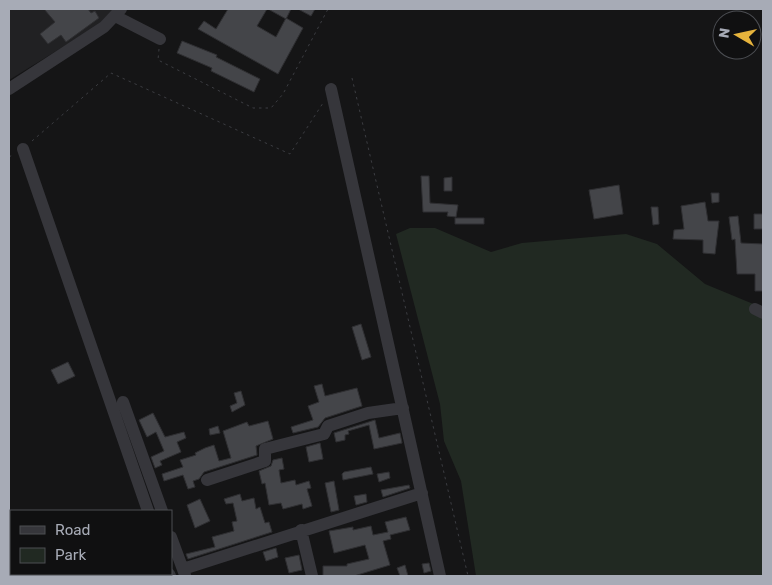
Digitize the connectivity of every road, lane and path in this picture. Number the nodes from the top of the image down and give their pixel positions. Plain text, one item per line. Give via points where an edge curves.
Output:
1 (328, 9) edge
2 (118, 12) edge
3 (160, 39) joint
4 (352, 78) dead end
5 (9, 89) edge
6 (331, 89) joint
7 (23, 149) junction
8 (9, 157) edge
9 (123, 402) dead end
10 (403, 408) junction
11 (206, 480) dead end
12 (422, 493) junction
13 (148, 510) edge
14 (162, 510) edge
15 (301, 530) junction
16 (172, 540) edge
17 (184, 572) edge
18 (312, 576) edge
19 (440, 576) edge
20 (468, 576) edge

1 - 3 path via 283,94 271,108 253,108 158,60
2 - 3 street
2 - 5 street via 104,27
4 - 20 path
6 - 7 path via 290,154 111,73
6 - 10 street
7 - 8 path
7 - 13 street
9 - 14 street
10 - 11 street via 368,413 328,426 324,434 265,449 265,461
10 - 12 street
12 - 15 street
12 - 19 street
15 - 17 street
15 - 18 street
16 - 17 street

